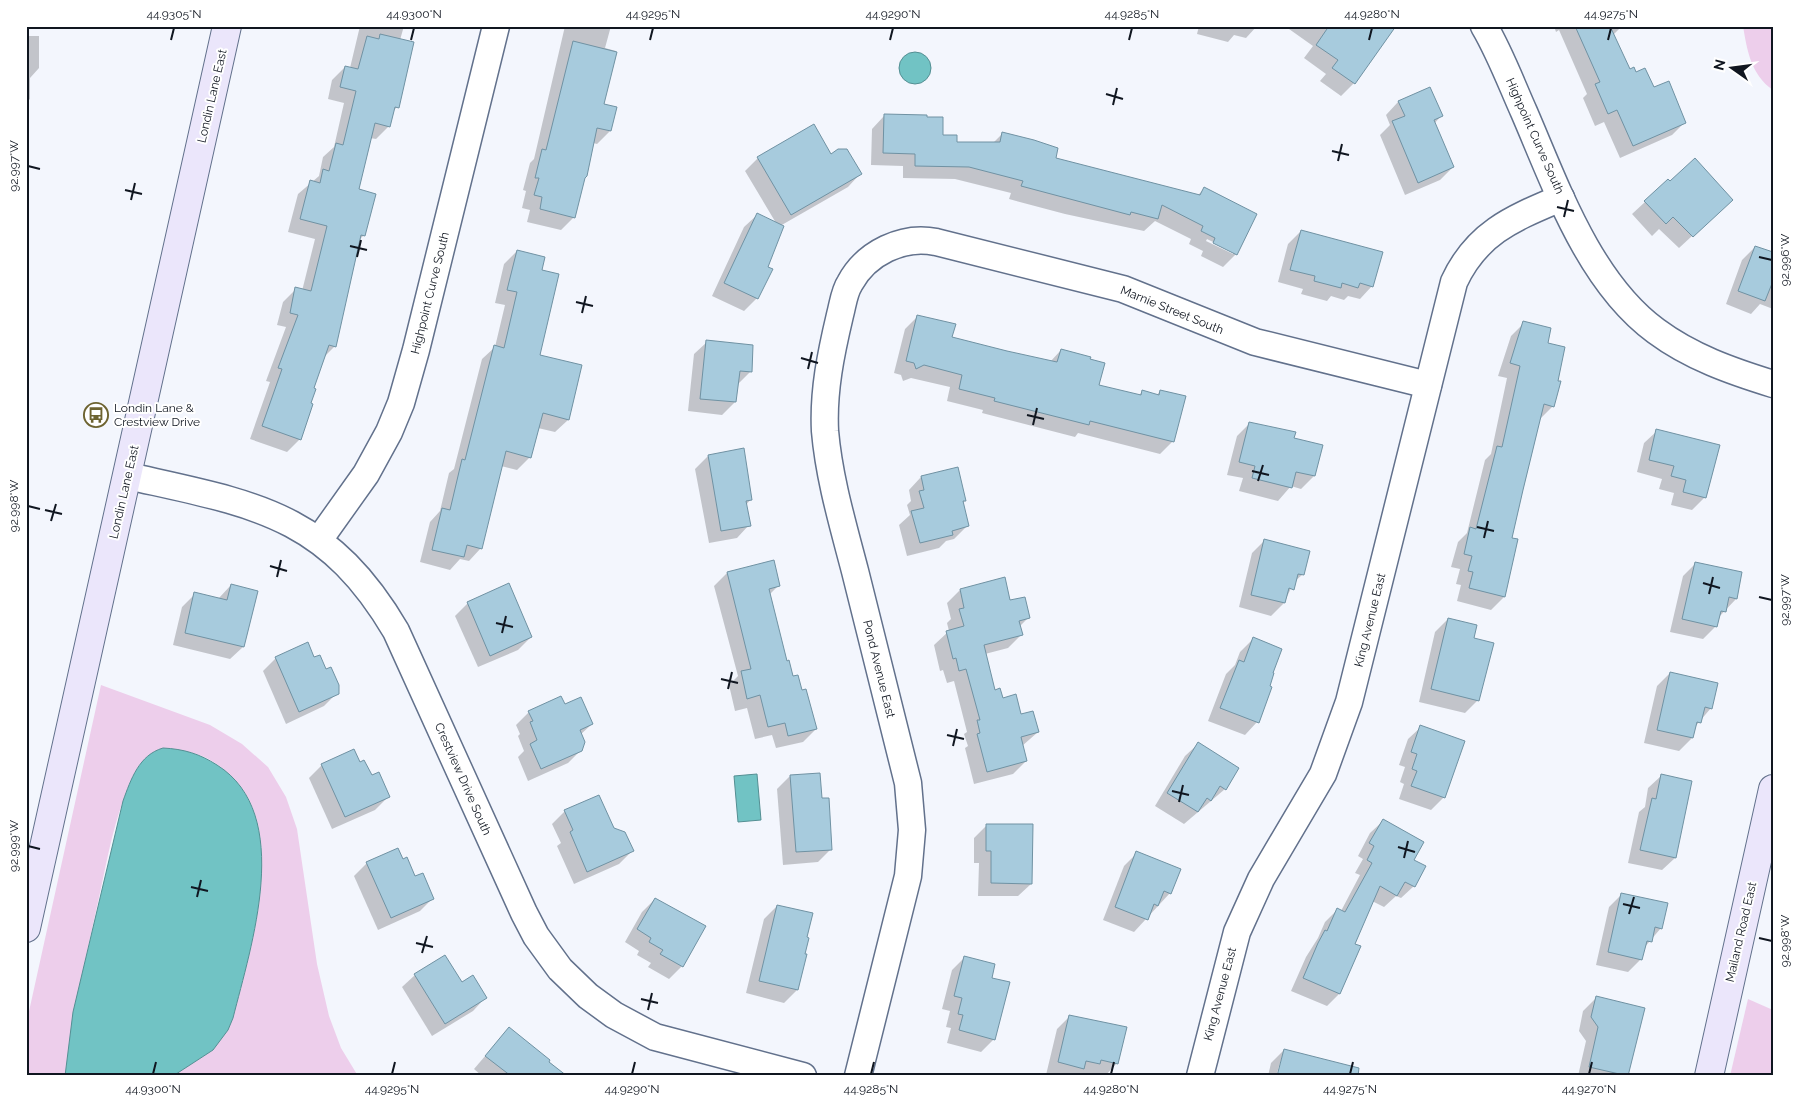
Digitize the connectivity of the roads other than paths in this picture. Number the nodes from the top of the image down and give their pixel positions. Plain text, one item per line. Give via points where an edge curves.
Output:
1 (228, 26) edge
2 (496, 26) edge
3 (1484, 26) edge
4 (1561, 198) junction
5 (862, 266) joint
6 (1773, 384) edge
7 (1428, 385) junction
8 (128, 476) junction
9 (319, 540) junction
10 (1773, 788) edge
11 (26, 928) edge
12 (803, 1076) edge
13 (858, 1076) edge
14 (1200, 1076) edge
15 (1709, 1076) edge

1 - 8 street, Londin Lane East
2 - 9 street, Highpoint Curve South via 400,404 366,474
3 - 4 street, Highpoint Curve South
4 - 6 street, Highpoint Curve South via 1594,259 1639,317 1699,357
4 - 7 street, King Avenue East via 1499,227 1469,255 1450,294
5 - 7 street, Marnie Street South via 897,244 916,240 936,242 1123,289 1255,342
5 - 13 street, Pond Avenue East via 846,290 833,345 826,389 825,430 833,484 908,783 912,830 906,883
7 - 14 street, King Avenue East via 1337,739 1313,791 1255,891 1237,932
8 - 9 street, Crestview Drive South via 249,506 285,520
8 - 11 street, Londin Lane East
9 - 12 street, Crestview Drive South via 362,580 396,631 524,913 560,969 614,1015 655,1037
10 - 15 street, Mailand Road East

